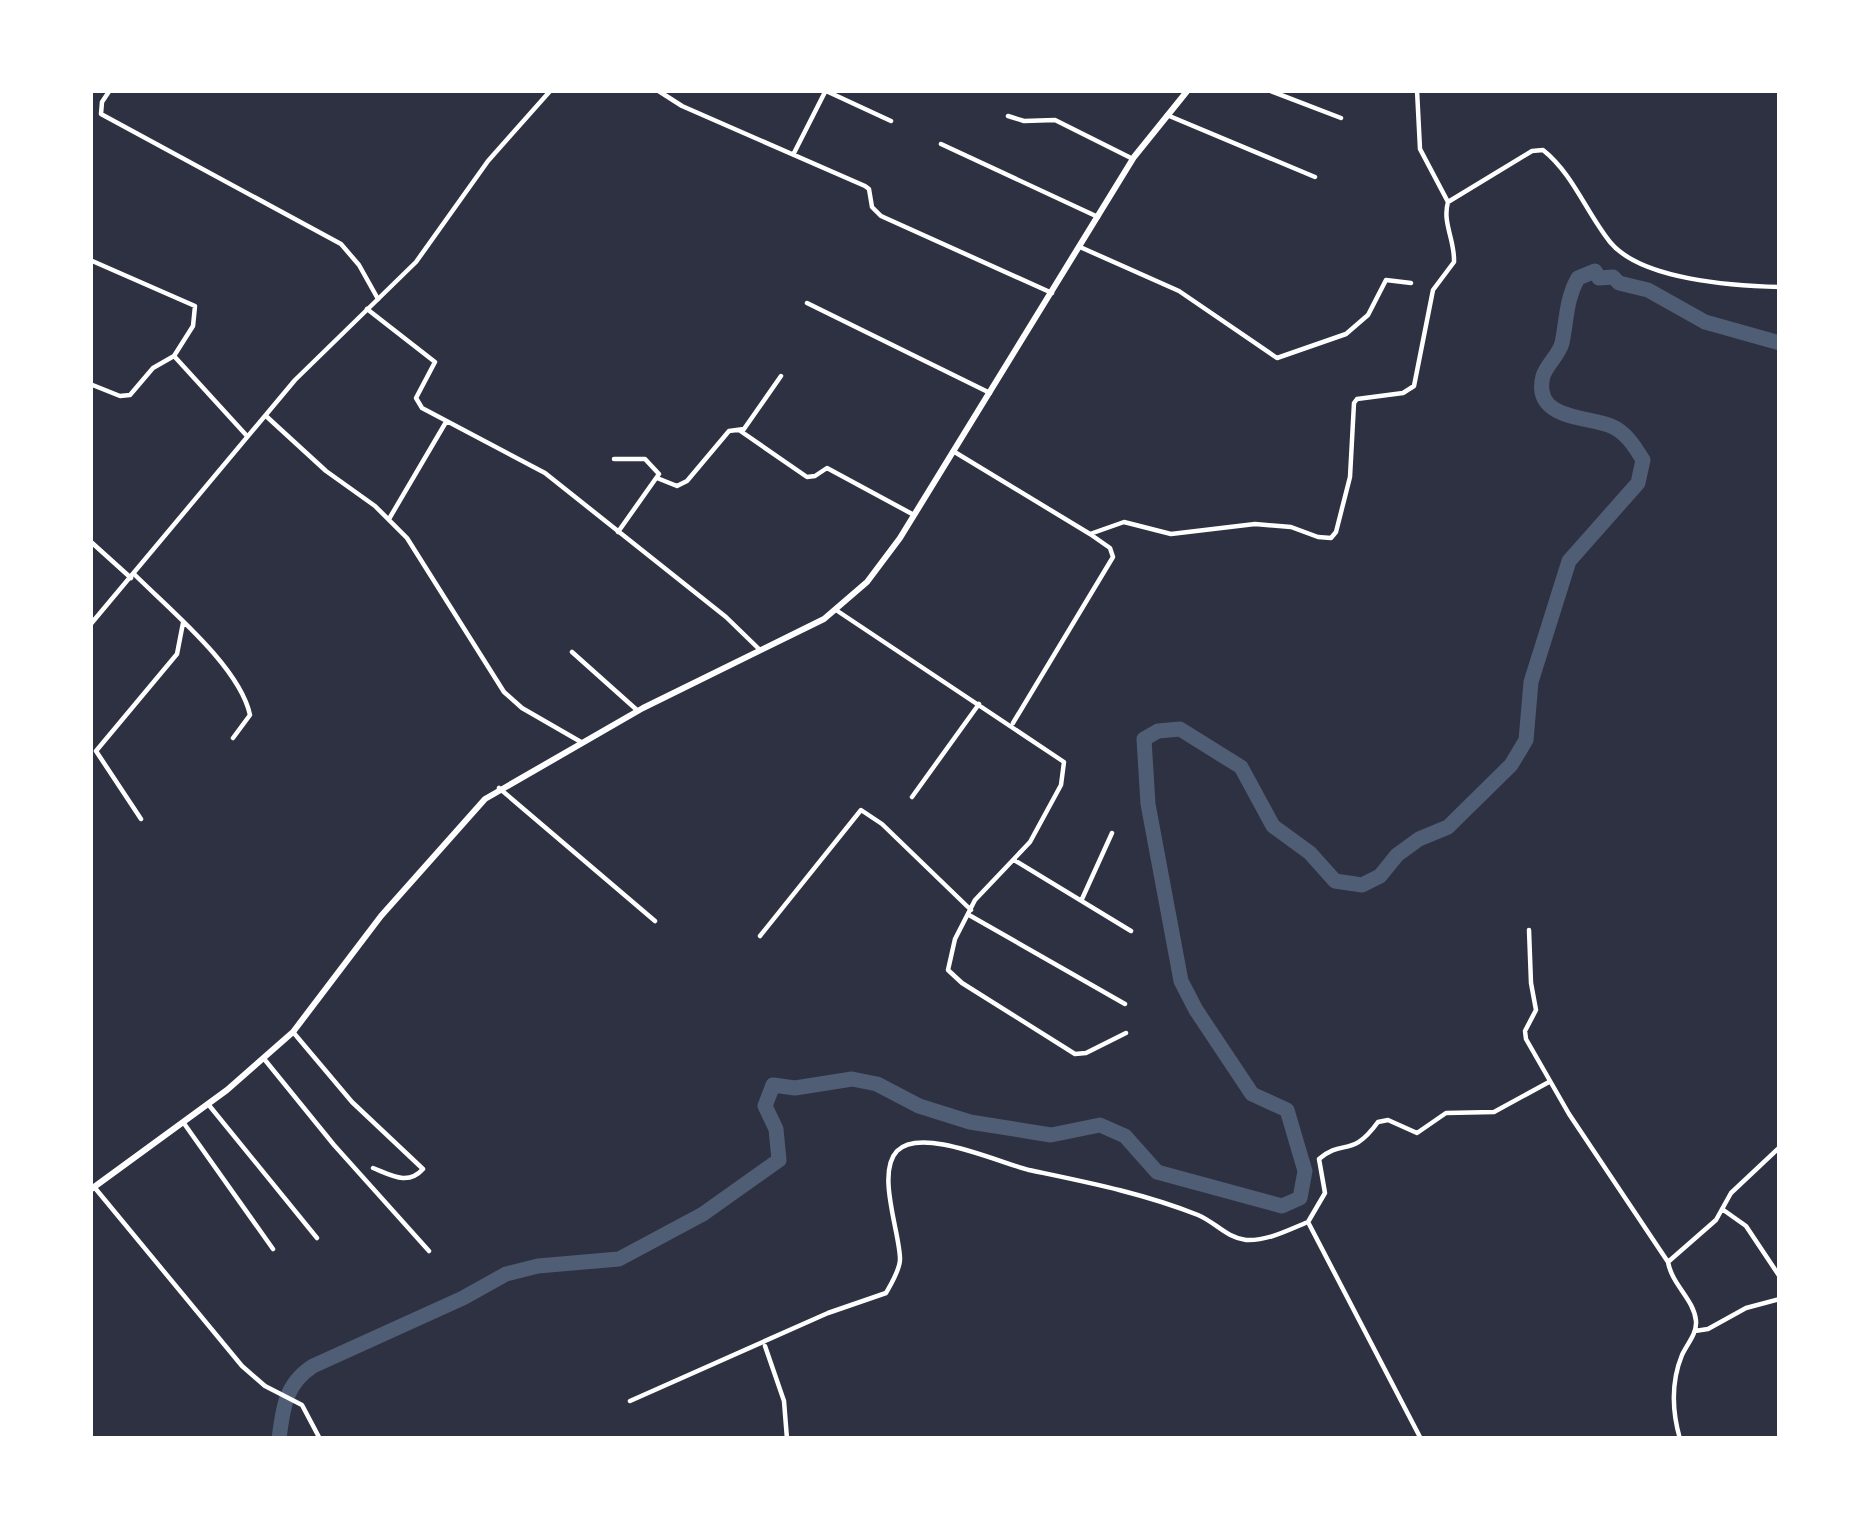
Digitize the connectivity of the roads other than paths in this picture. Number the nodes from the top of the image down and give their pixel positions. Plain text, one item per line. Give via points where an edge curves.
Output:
1 (110, 90) edge
2 (551, 90) edge
3 (657, 90) edge
4 (825, 90) edge
5 (1188, 90) edge
6 (1268, 90) edge
7 (1417, 90) edge
8 (1167, 115) junction
9 (1008, 116) dead end
10 (1341, 118) dead end
11 (891, 121) dead end
12 (941, 144) dead end
13 (794, 153) junction
14 (1133, 159) junction
15 (1316, 177) dead end
16 (1448, 202) junction
17 (1098, 218) junction
18 (1080, 247) junction
19 (91, 263) edge
20 (1411, 283) dead end
21 (1780, 287) edge
22 (1052, 293) junction
23 (378, 299) junction
24 (807, 303) dead end
25 (367, 309) junction
26 (174, 356) junction
27 (781, 376) dead end
28 (90, 384) edge
29 (990, 393) junction
30 (265, 415) junction
31 (446, 422) junction
32 (740, 430) junction
33 (247, 436) junction
34 (953, 451) junction
35 (614, 460) dead end
36 (657, 478) junction
37 (914, 515) junction
38 (389, 519) junction
39 (618, 532) junction
40 (1090, 534) junction
41 (90, 541) edge
42 (132, 576) junction
43 (90, 610) edge
44 (836, 610) junction
45 (98, 616) junction
46 (183, 623) junction
47 (90, 625) edge
48 (760, 651) junction
49 (572, 652) dead end
50 (979, 704) junction
51 (638, 711) junction
52 (1012, 725) junction
53 (232, 738) dead end
54 (581, 742) junction
55 (499, 788) junction
56 (912, 797) dead end
57 (141, 819) dead end
58 (1112, 833) dead end
59 (1014, 860) junction
60 (1081, 901) junction
61 (970, 912) junction
62 (655, 921) dead end
63 (1529, 930) dead end
64 (1131, 931) dead end
65 (760, 936) dead end
66 (1125, 1004) dead end
67 (293, 1032) junction
68 (1126, 1033) dead end
69 (265, 1059) junction
70 (1549, 1082) junction
71 (208, 1104) junction
72 (184, 1122) junction
73 (1780, 1147) edge
74 (373, 1168) dead end
75 (92, 1189) edge
76 (1722, 1209) junction
77 (1308, 1222) junction
78 (317, 1238) dead end
79 (273, 1249) dead end
80 (430, 1251) dead end
81 (1668, 1262) junction
82 (1780, 1277) edge
83 (1780, 1299) edge
84 (1695, 1331) junction
85 (764, 1344) junction
86 (630, 1401) dead end
87 (320, 1439) edge
88 (787, 1439) edge
89 (1421, 1439) edge
90 (1680, 1439) edge

1 - 23 street via 101,114 341,244
2 - 23 street via 488,161 429,248
3 - 13 street
4 - 11 street
4 - 13 street
5 - 8 main road
6 - 10 street
7 - 16 street via 1420,149
8 - 14 main road
8 - 15 street
9 - 14 street via 1055,120
12 - 17 street
13 - 22 street via 869,189 881,216
14 - 17 main road
16 - 21 street via 1543,150 1621,253 1698,283
16 - 40 street via 1454,262 1433,290 1414,386 1354,403 1350,477 1334,536 1255,524 1161,534 1124,522
17 - 18 main road
18 - 20 street via 1179,291 1277,358 1346,334 1368,315 1386,280
18 - 22 main road
19 - 26 street via 194,306 193,326
22 - 29 main road
23 - 25 street
24 - 29 street
25 - 30 street
25 - 31 street via 435,362 416,401
26 - 28 street via 130,394
26 - 33 street
27 - 32 street
29 - 34 main road
30 - 33 street
30 - 38 street
31 - 38 street
31 - 39 street via 544,473
32 - 36 street via 729,430 682,485
32 - 37 street via 807,477 827,467
33 - 42 street
34 - 37 main road
34 - 40 street
35 - 36 street via 645,459
36 - 39 street
37 - 44 main road
38 - 54 street via 422,558 500,688
39 - 48 street
40 - 52 street via 1113,557
41 - 42 street
42 - 45 street
42 - 46 street
43 - 45 street
44 - 48 main road
44 - 50 street
45 - 47 street
46 - 53 street via 249,709
46 - 57 street via 177,654 96,751
48 - 51 main road
49 - 51 street
50 - 52 street
50 - 56 street
51 - 54 main road
52 - 59 street via 1059,755 1065,770 1041,825
54 - 55 main road
55 - 62 street
55 - 67 main road via 392,903
58 - 60 street
59 - 60 street
59 - 61 street
60 - 64 street
61 - 65 street via 861,810
61 - 66 street
61 - 68 street via 949,955 953,977 1076,1054
63 - 70 street via 1536,1010 1525,1035
67 - 69 main road
67 - 74 street via 423,1169 404,1179
69 - 71 main road
69 - 80 street
70 - 77 street via 1494,1112 1446,1113 1417,1133 1378,1122 1361,1144 1319,1159 1324,1193
70 - 81 street
71 - 72 main road
71 - 78 street
72 - 75 main road
72 - 79 street
73 - 76 street
75 - 87 street via 242,1366 298,1402
76 - 81 street
76 - 82 street via 1745,1226
77 - 85 street via 1270,1237 1235,1238 1200,1215 1115,1188 916,1143 894,1154 890,1170 899,1263 884,1294
77 - 89 street
81 - 84 street via 1696,1316
83 - 84 street
84 - 90 street via 1675,1382
85 - 86 street
85 - 88 street

